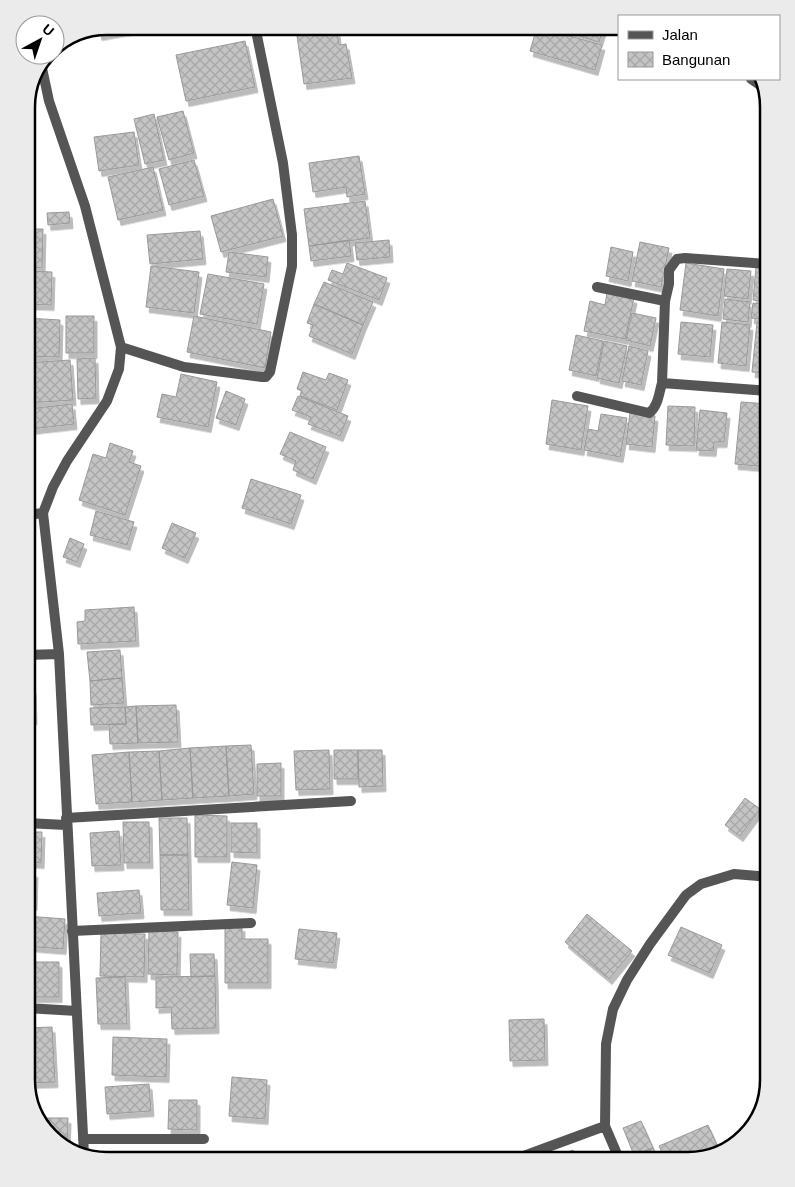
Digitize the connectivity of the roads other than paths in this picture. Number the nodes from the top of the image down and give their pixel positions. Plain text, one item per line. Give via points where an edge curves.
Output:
1 (257, 35) edge
2 (43, 75) edge
3 (760, 263) edge
4 (597, 288) dead end
5 (665, 301) junction
6 (121, 347) junction
7 (662, 383) junction
8 (760, 390) edge
9 (577, 396) dead end
10 (43, 513) junction
11 (35, 514) edge
12 (59, 654) junction
13 (35, 655) edge
14 (351, 801) dead end
15 (66, 822) junction
16 (35, 823) edge
17 (760, 876) edge
18 (251, 923) dead end
19 (72, 931) junction
20 (35, 1009) edge
21 (78, 1011) junction
22 (605, 1126) junction
23 (83, 1139) junction
24 (204, 1139) dead end
25 (84, 1148) edge
26 (534, 1152) edge
27 (616, 1152) edge

1 - 6 street via 283,163 293,249 270,372 262,377 184,367
2 - 6 street via 49,101 85,206
3 - 5 street via 677,259 669,270
4 - 5 street
5 - 7 street
6 - 10 street via 119,369 107,401 52,487
7 - 8 street
7 - 9 street via 656,404 649,414
10 - 11 street
10 - 12 street
12 - 13 street
12 - 15 street
14 - 15 street
15 - 16 street
15 - 19 street
17 - 22 street via 734,874 700,884 686,895 627,980 613,1009 606,1044
18 - 19 street
19 - 21 street
20 - 21 street
21 - 23 street
22 - 26 street
22 - 27 street
23 - 24 street
23 - 25 street

